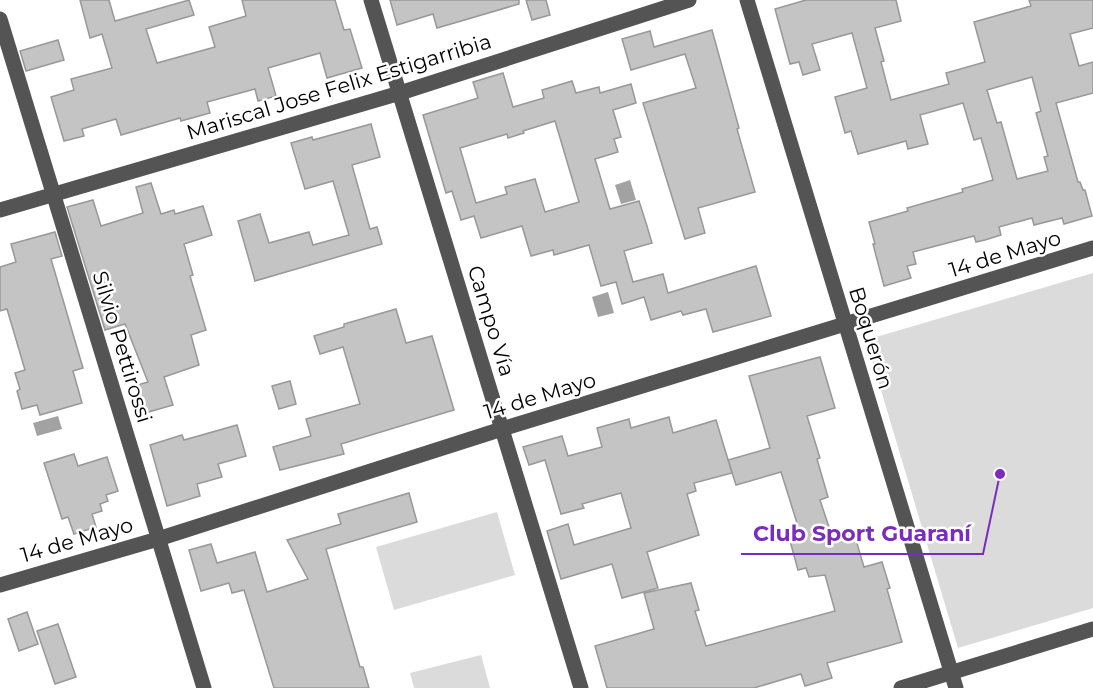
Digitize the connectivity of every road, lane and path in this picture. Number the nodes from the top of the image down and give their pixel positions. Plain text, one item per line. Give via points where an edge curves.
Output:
1 (371, 0) edge
2 (689, 0) edge
3 (747, 0) edge
4 (0, 19) edge
5 (400, 93) junction
6 (53, 194) junction
7 (0, 210) edge
8 (1093, 248) edge
9 (845, 325) junction
10 (502, 429) junction
11 (158, 538) junction
12 (0, 585) edge
13 (1093, 629) edge
14 (951, 673) junction
15 (204, 688) edge
16 (581, 688) edge
17 (901, 688) edge
18 (956, 688) edge

1 - 5 street, Campo Vía
2 - 5 street, Mariscal Jose Felix Estigarribia
3 - 9 street, Boquerón
4 - 6 street, Silvio Pettirossi
5 - 6 street, Mariscal Jose Felix Estigarribia
5 - 10 street, Campo Vía
6 - 7 street, Mariscal Jose Felix Estigarribia
6 - 11 street, Silvio Pettirossi
8 - 9 street, 14 de Mayo
9 - 10 street, 14 de Mayo
9 - 14 street, Boquerón
10 - 11 street, 14 de Mayo
10 - 16 street, Campo Vía
11 - 12 street, 14 de Mayo
11 - 15 street, Silvio Pettirossi
13 - 14 street
14 - 17 street
14 - 18 street, Boquerón

